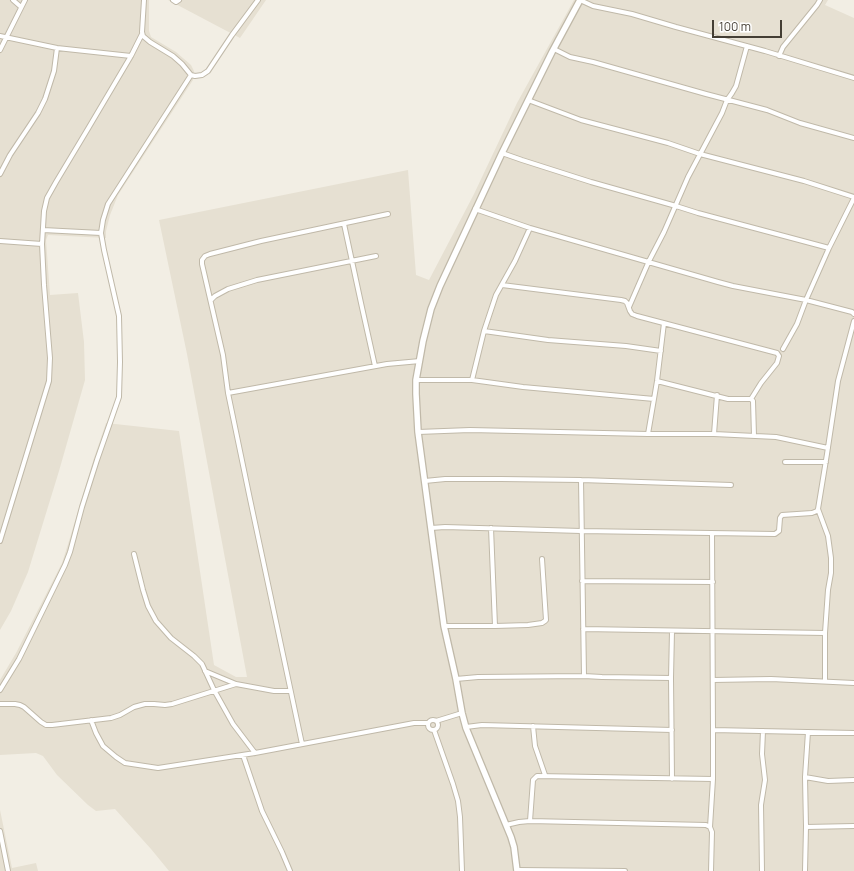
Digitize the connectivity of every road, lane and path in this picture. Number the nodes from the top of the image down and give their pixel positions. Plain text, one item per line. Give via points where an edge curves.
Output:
1 (13, 0) edge
2 (25, 0) edge
3 (144, 0) edge
4 (173, 0) edge
5 (179, 0) edge
6 (258, 0) edge
7 (580, 0) edge
8 (820, 0) edge
9 (21, 7) junction
10 (142, 34) junction
11 (0, 36) edge
12 (6, 37) junction
13 (747, 46) junction
14 (57, 48) junction
15 (554, 49) junction
16 (0, 50) edge
17 (131, 56) junction
18 (779, 56) junction
19 (191, 75) junction
20 (854, 78) edge
21 (528, 100) junction
22 (727, 100) junction
23 (854, 138) edge
24 (502, 152) junction
25 (700, 154) junction
26 (0, 174) edge
27 (854, 197) edge
28 (676, 206) junction
29 (475, 209) junction
30 (388, 214) dead end
31 (344, 224) junction
32 (530, 228) junction
33 (43, 230) junction
34 (101, 233) junction
35 (0, 241) edge
36 (42, 244) junction
37 (829, 248) junction
38 (376, 256) dead end
39 (352, 261) junction
40 (649, 261) junction
41 (502, 285) junction
42 (211, 300) junction
43 (806, 300) junction
44 (629, 307) junction
45 (854, 314) edge
46 (854, 321) edge
47 (664, 323) junction
48 (484, 331) junction
49 (783, 349) dead end
50 (661, 351) junction
51 (420, 361) junction
52 (376, 366) junction
53 (416, 380) junction
54 (472, 380) junction
55 (657, 381) junction
56 (228, 393) junction
57 (717, 396) junction
58 (751, 399) junction
59 (654, 400) junction
60 (418, 432) junction
61 (648, 434) junction
62 (714, 434) junction
63 (754, 436) junction
64 (828, 448) junction
65 (785, 462) dead end
66 (826, 462) junction
67 (582, 480) junction
68 (425, 481) junction
69 (731, 485) dead end
70 (818, 509) junction
71 (431, 528) junction
72 (491, 528) junction
73 (581, 531) junction
74 (712, 533) junction
75 (0, 541) edge
76 (134, 554) dead end
77 (542, 559) dead end
78 (582, 581) junction
79 (712, 582) junction
80 (444, 626) junction
81 (495, 626) junction
82 (583, 629) junction
83 (672, 631) junction
84 (713, 632) junction
85 (826, 633) junction
86 (205, 670) junction
87 (584, 676) junction
88 (671, 678) junction
89 (456, 679) junction
90 (713, 680) junction
91 (825, 681) junction
92 (854, 683) edge
93 (236, 684) junction
94 (0, 690) edge
95 (214, 690) junction
96 (290, 691) junction
97 (0, 704) edge
98 (462, 714) junction
99 (91, 720) junction
100 (436, 721) junction
101 (428, 723) junction
102 (533, 726) junction
103 (466, 727) junction
104 (434, 730) junction
105 (672, 730) junction
106 (713, 730) junction
107 (763, 731) junction
108 (808, 732) junction
109 (854, 733) edge
110 (302, 744) junction
111 (255, 753) junction
112 (242, 755) junction
113 (544, 775) junction
114 (804, 777) junction
115 (672, 778) junction
116 (713, 779) junction
117 (854, 780) edge
118 (530, 821) junction
119 (506, 825) junction
120 (854, 826) edge
121 (710, 827) junction
122 (806, 827) junction
123 (0, 831) edge
124 (6, 865) junction
125 (0, 866) edge
126 (8, 871) edge
127 (290, 871) edge
128 (462, 871) edge
129 (517, 871) edge
130 (625, 871) edge
131 (712, 871) edge
132 (762, 871) edge
133 (805, 871) edge

1 - 9 street
2 - 9 street
3 - 10 street
4 - 5 street
6 - 19 street via 208,71 202,75
7 - 13 street via 593,6 632,14
7 - 15 street
8 - 18 street via 783,47
9 - 12 street
10 - 17 street
10 - 19 street via 173,56
11 - 12 street
12 - 14 street
12 - 16 street
13 - 18 street
13 - 22 street via 736,86
14 - 17 street
14 - 26 street via 54,71 45,99
15 - 21 street
15 - 22 street via 570,57
17 - 33 street via 47,198
18 - 20 street
19 - 34 street via 108,204
21 - 24 street
21 - 25 street via 581,120
22 - 23 street
22 - 25 street
24 - 28 street via 591,182
24 - 29 street
25 - 27 street
25 - 28 street
27 - 37 street
28 - 37 street
28 - 40 street
29 - 32 street
29 - 51 street via 431,309
30 - 31 street
31 - 39 street
31 - 42 street via 261,241 205,256 202,264
32 - 40 street
32 - 41 street
33 - 34 street
33 - 36 street
34 - 94 street via 119,316 119,397 65,565 19,659
35 - 36 street
36 - 75 street via 50,358 49,382
37 - 43 street
38 - 39 street
39 - 42 street via 240,285 222,292
39 - 52 street
40 - 43 street via 733,286
40 - 44 street
41 - 44 street via 620,300 625,301
41 - 48 street
42 - 56 street
43 - 45 street
43 - 49 street via 797,324
44 - 47 street via 632,314
46 - 64 street via 838,380
47 - 50 street
47 - 58 street via 777,354 777,363
48 - 50 street
48 - 54 street
50 - 55 street
51 - 52 street
51 - 53 street
52 - 56 street
53 - 54 street
53 - 60 street
54 - 59 street
55 - 57 street
55 - 59 street
56 - 96 street
57 - 58 street via 728,399
57 - 62 street
58 - 63 street
59 - 61 street
60 - 61 street via 470,430
60 - 68 street
61 - 62 street
62 - 63 street
63 - 64 street via 776,437
64 - 66 street
65 - 66 street
66 - 70 street
67 - 68 street
67 - 69 street
67 - 73 street
68 - 71 street
70 - 74 street via 815,513 782,515 779,531 773,534
70 - 85 street via 828,536 831,558
71 - 72 street
71 - 80 street
72 - 73 street
72 - 81 street
73 - 74 street
73 - 78 street
74 - 79 street
76 - 86 street via 148,606 156,621 171,638 194,656
77 - 81 street via 546,620 528,625
78 - 79 street
78 - 82 street
79 - 84 street
80 - 81 street
80 - 89 street
82 - 83 street
82 - 87 street
83 - 84 street
83 - 88 street
84 - 85 street
84 - 90 street
85 - 91 street
86 - 93 street
86 - 95 street
87 - 88 street
87 - 89 street
88 - 105 street
89 - 98 street
90 - 91 street
90 - 106 street
91 - 92 street
93 - 95 street
93 - 96 street via 274,691
95 - 99 street via 172,704 145,704 111,718
95 - 111 street via 233,724
96 - 110 street
97 - 99 street via 20,705 46,725
98 - 100 street
98 - 103 street
99 - 112 street via 103,746 125,763 158,768
100 - 101 street via 431,720
100 - 104 street via 438,726
101 - 104 street via 428,728
101 - 110 street via 414,723
102 - 103 street
102 - 105 street
102 - 113 street via 535,746
103 - 119 street
104 - 128 street via 458,801
105 - 115 street
106 - 107 street
106 - 116 street
107 - 108 street
107 - 132 street via 765,780 761,805
108 - 109 street
108 - 114 street
110 - 111 street
111 - 112 street
112 - 127 street via 262,811
113 - 115 street
113 - 118 street via 537,776 534,780
114 - 117 street via 828,782
114 - 122 street
115 - 116 street
116 - 121 street
118 - 119 street
118 - 121 street
119 - 129 street via 514,847
120 - 122 street
121 - 131 street
122 - 133 street
123 - 124 street
124 - 125 street
124 - 126 street
129 - 130 street

